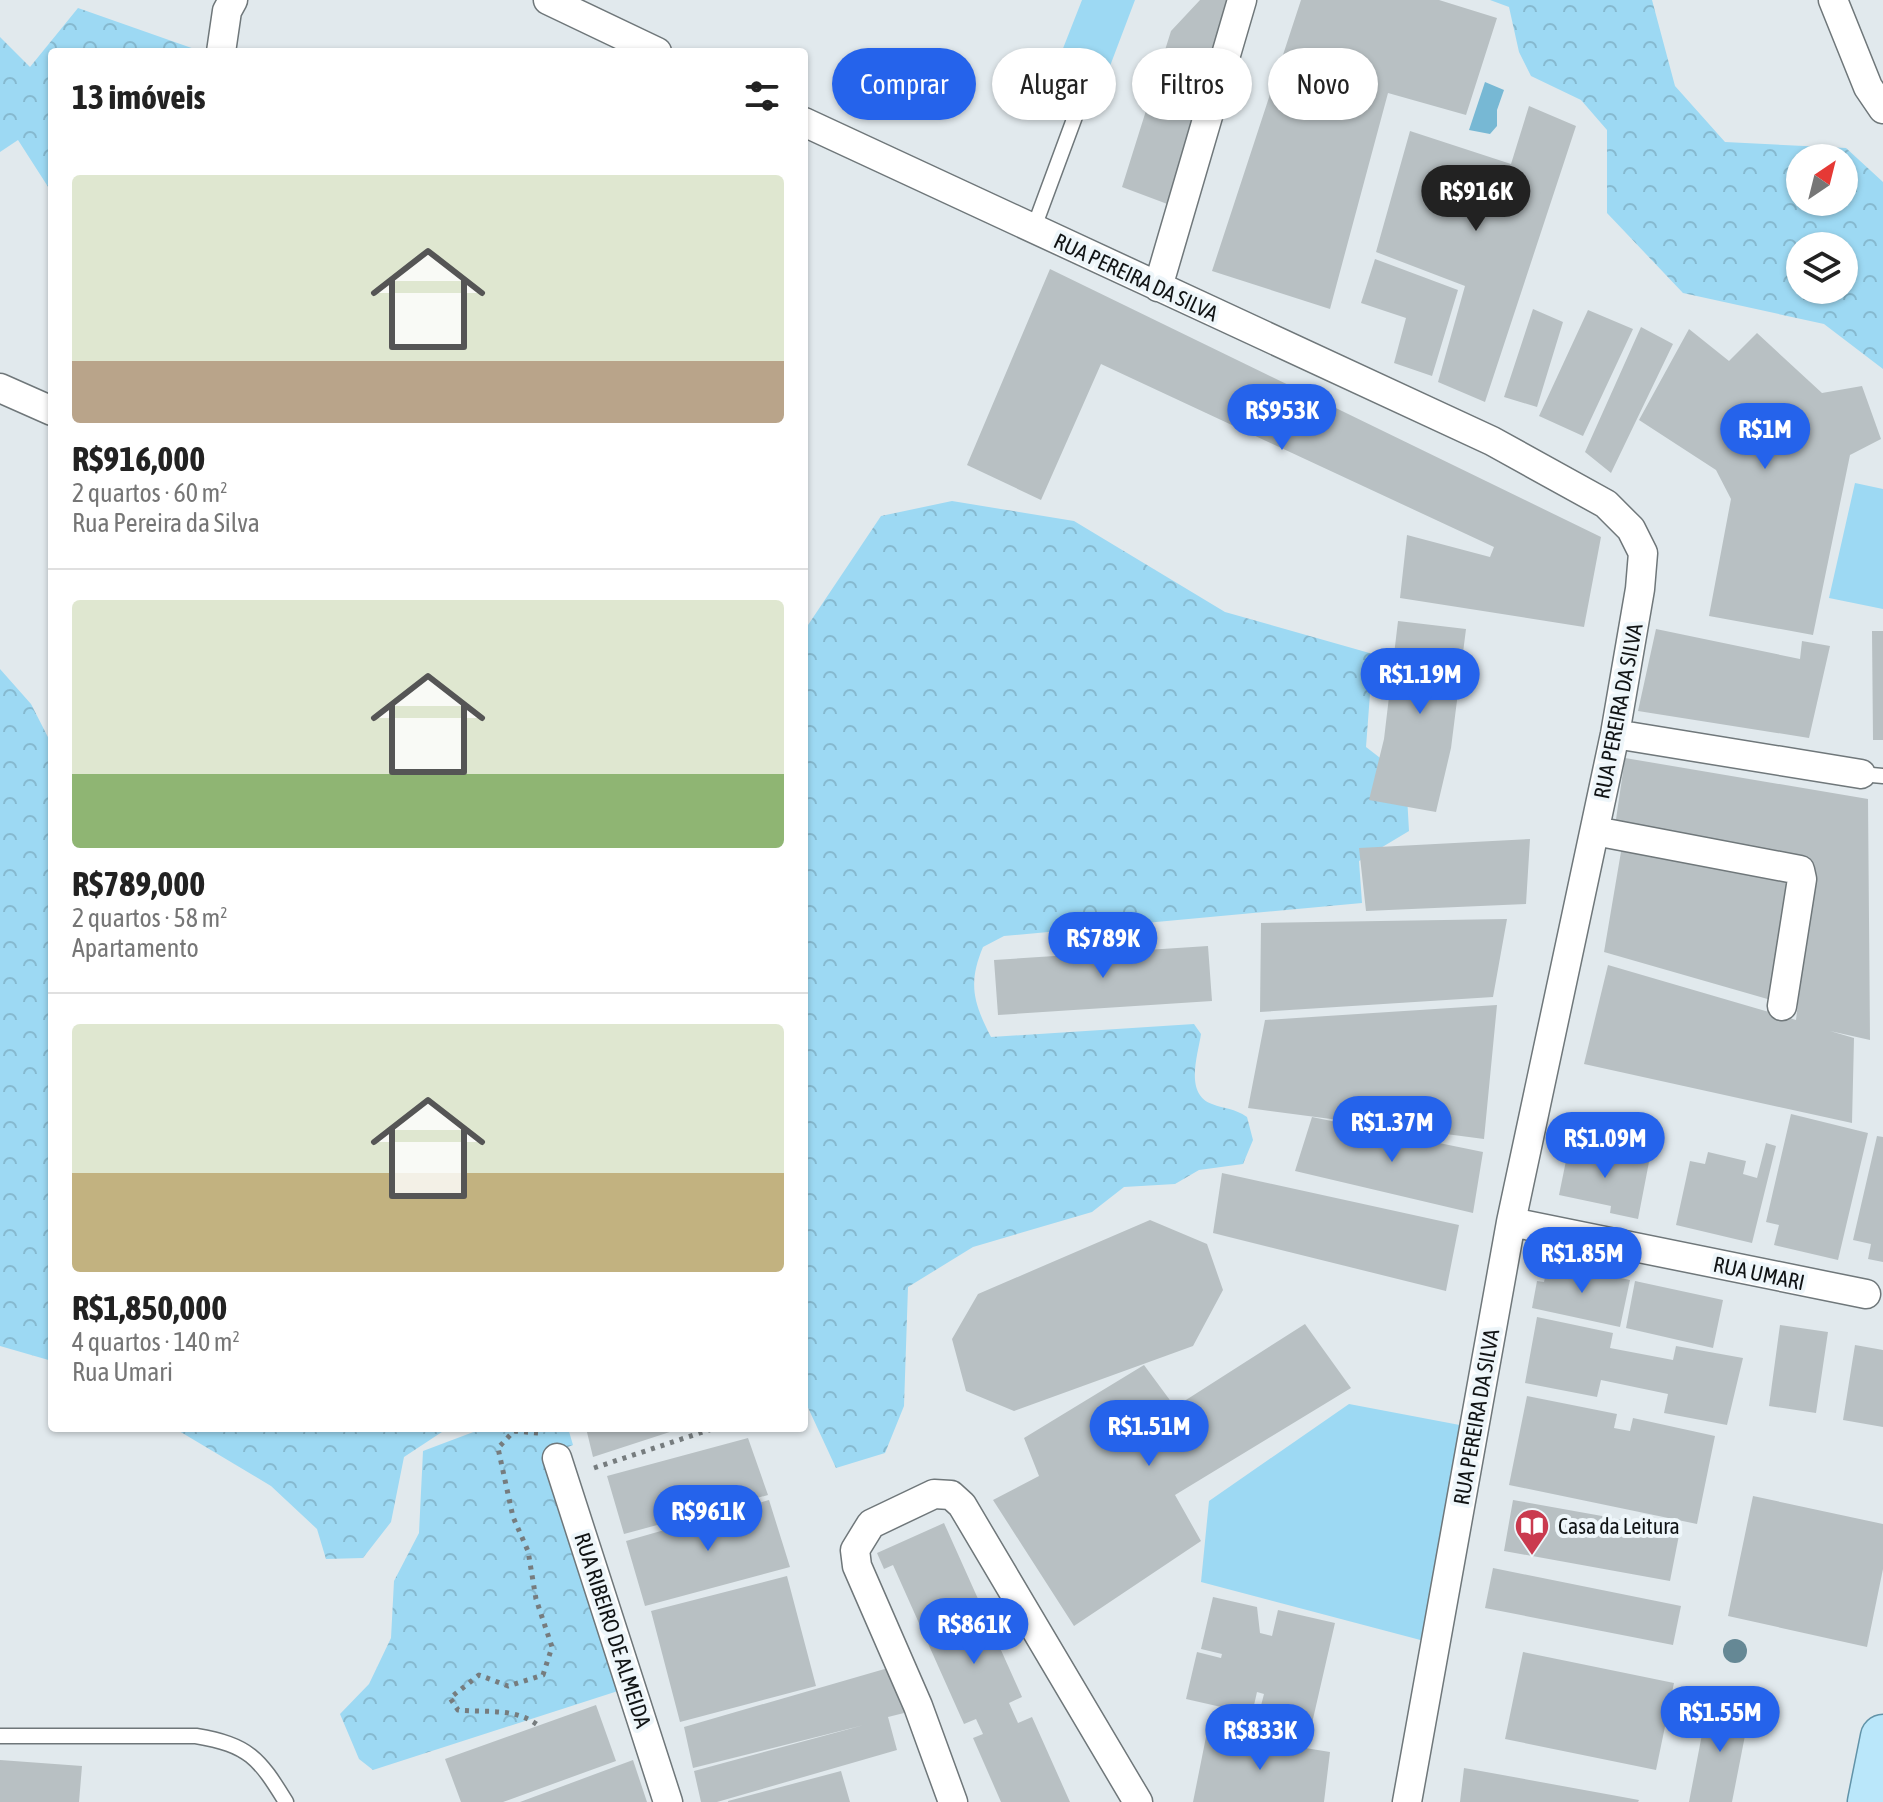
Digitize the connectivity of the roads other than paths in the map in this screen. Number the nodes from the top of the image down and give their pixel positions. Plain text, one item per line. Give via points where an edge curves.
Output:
1 (233, 0) edge
2 (548, 0) edge
3 (1242, 0) edge
4 (1833, 0) edge
5 (222, 48) edge
6 (649, 48) edge
7 (1883, 109) edge
8 (1074, 120) edge
9 (808, 124) edge
10 (1033, 230) junction
11 (1158, 287) junction
12 (0, 388) edge
13 (48, 409) edge
14 (1615, 734) junction
15 (1872, 775) edge
16 (1595, 831) junction
17 (1782, 1006) dead end
18 (1511, 1222) junction
19 (1866, 1294) dead end
20 (557, 1458) road end
21 (0, 1736) edge
22 (1883, 1737) edge
23 (286, 1802) edge
24 (668, 1802) edge
25 (953, 1802) edge
26 (1138, 1802) edge
27 (1407, 1802) edge
28 (1870, 1802) edge

1 - 5 street
2 - 6 street
3 - 11 street
4 - 7 street via 1868,87
8 - 10 lane
9 - 10 street, RUA PEREIRA DA SILVA
10 - 11 street, RUA PEREIRA DA SILVA
11 - 14 street, RUA PEREIRA DA SILVA via 1492,441 1606,504 1631,529 1643,553
12 - 13 street
14 - 15 street
14 - 16 street, RUA PEREIRA DA SILVA
16 - 17 street via 1800,870
16 - 18 street, RUA PEREIRA DA SILVA
18 - 19 street, RUA UMARI
18 - 27 street, RUA PEREIRA DA SILVA
20 - 24 street, RUA RIBEIRO DE ALMEIDA
21 - 23 lane via 196,1736 226,1741 262,1762
22 - 28 main road
25 - 26 street via 855,1550 871,1524 934,1494 951,1495 962,1505

